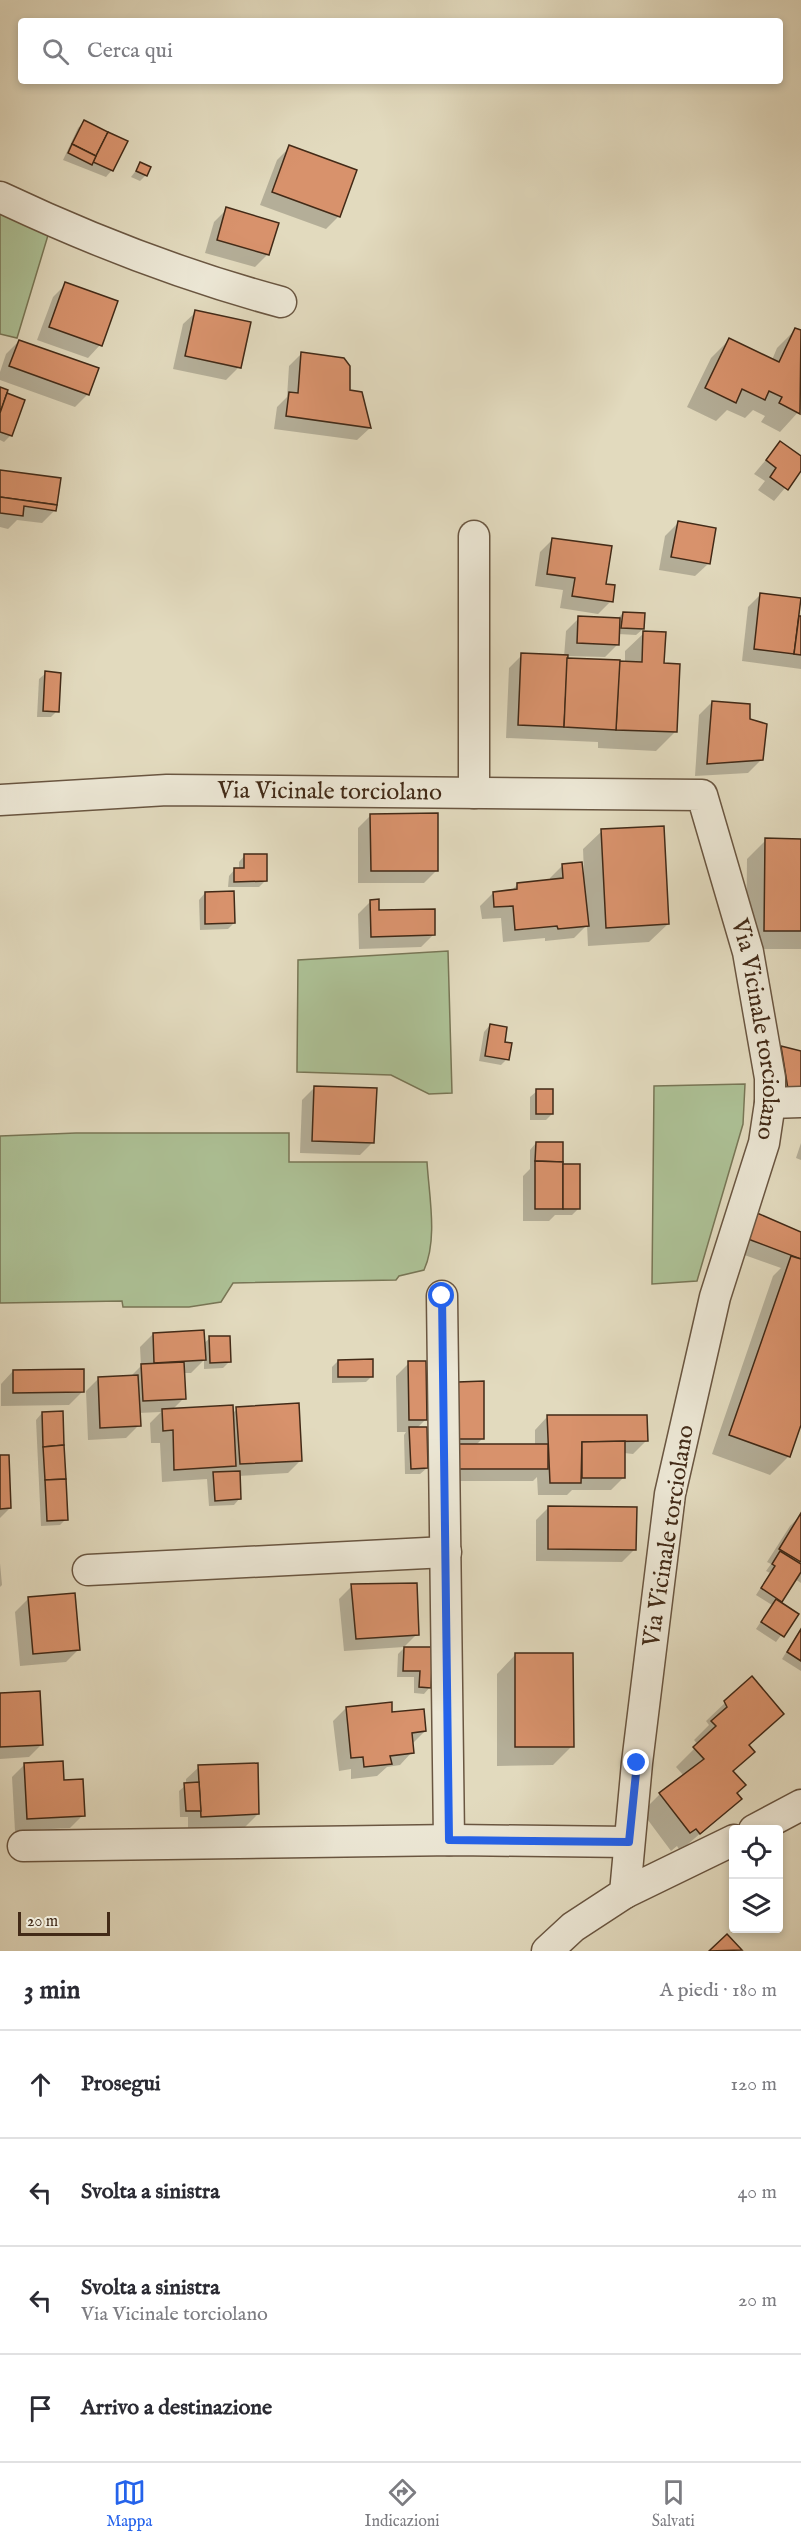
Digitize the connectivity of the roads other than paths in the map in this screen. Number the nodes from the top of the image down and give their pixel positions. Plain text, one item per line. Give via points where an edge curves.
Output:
1 (0, 197) edge
2 (281, 302) dead end
3 (474, 536) dead end
4 (474, 793) junction
5 (0, 800) edge
6 (801, 1102) edge
7 (770, 1103) junction
8 (442, 1296) dead end
9 (446, 1552) junction
10 (88, 1570) dead end
11 (801, 1805) edge
12 (763, 1825) edge
13 (449, 1840) junction
14 (629, 1842) junction
15 (729, 1842) edge
16 (23, 1846) dead end
17 (625, 1893) junction
18 (547, 1951) edge

1 - 2 street via 140,258
3 - 4 street
4 - 5 street, Via Vicinale torciolano via 167,790
4 - 7 street, Via Vicinale torciolano via 702,795 748,951 770,1078
6 - 7 street
7 - 14 street, Via Vicinale torciolano via 764,1143 715,1297 670,1494
8 - 9 street
9 - 10 street
9 - 13 street
11 - 12 street
13 - 14 street
13 - 16 street
14 - 17 street, Via Vicinale torciolano
15 - 17 street
17 - 18 street via 573,1927

